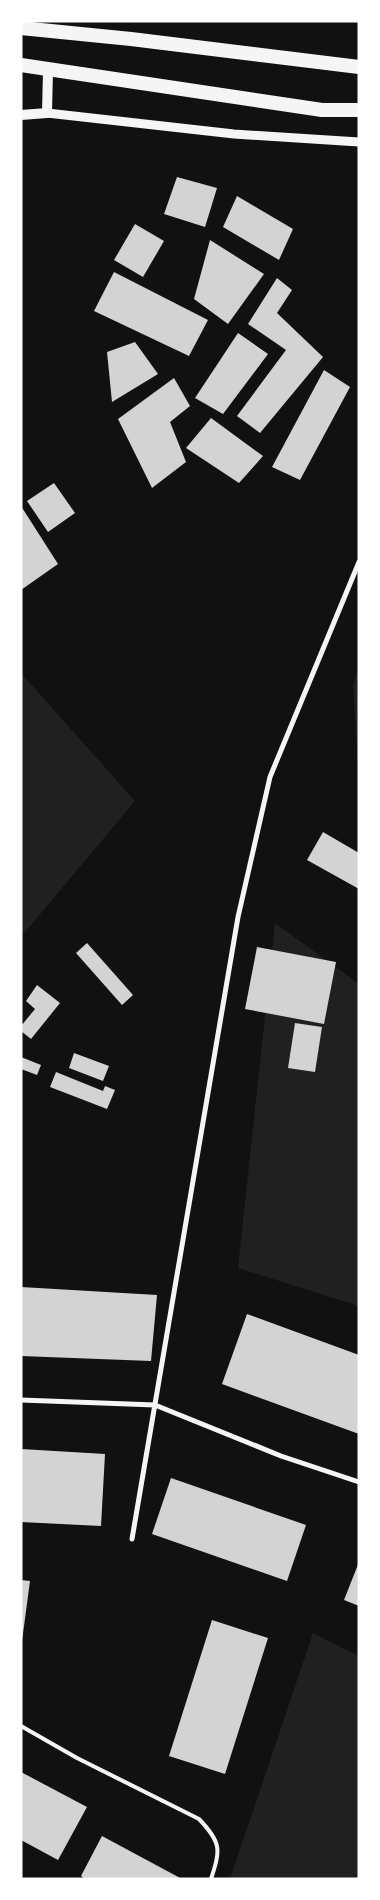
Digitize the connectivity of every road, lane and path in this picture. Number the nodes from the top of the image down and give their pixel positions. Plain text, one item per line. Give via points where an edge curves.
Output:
1 (27, 26) edge
2 (21, 66) edge
3 (359, 67) edge
4 (48, 70) junction
5 (359, 110) edge
6 (47, 113) junction
7 (21, 115) edge
8 (359, 142) edge
9 (359, 562) edge
10 (21, 1400) edge
11 (155, 1405) junction
12 (359, 1482) edge
13 (132, 1539) dead end
14 (21, 1726) edge
15 (211, 1879) edge

1 - 3 highway
2 - 4 highway
4 - 5 highway via 322,110
4 - 6 main road
6 - 7 main road
6 - 8 street via 234,134
9 - 11 street via 270,777 238,917
10 - 11 street
11 - 12 street via 281,1456
11 - 13 street
14 - 15 lane via 199,1819 214,1835 219,1856

